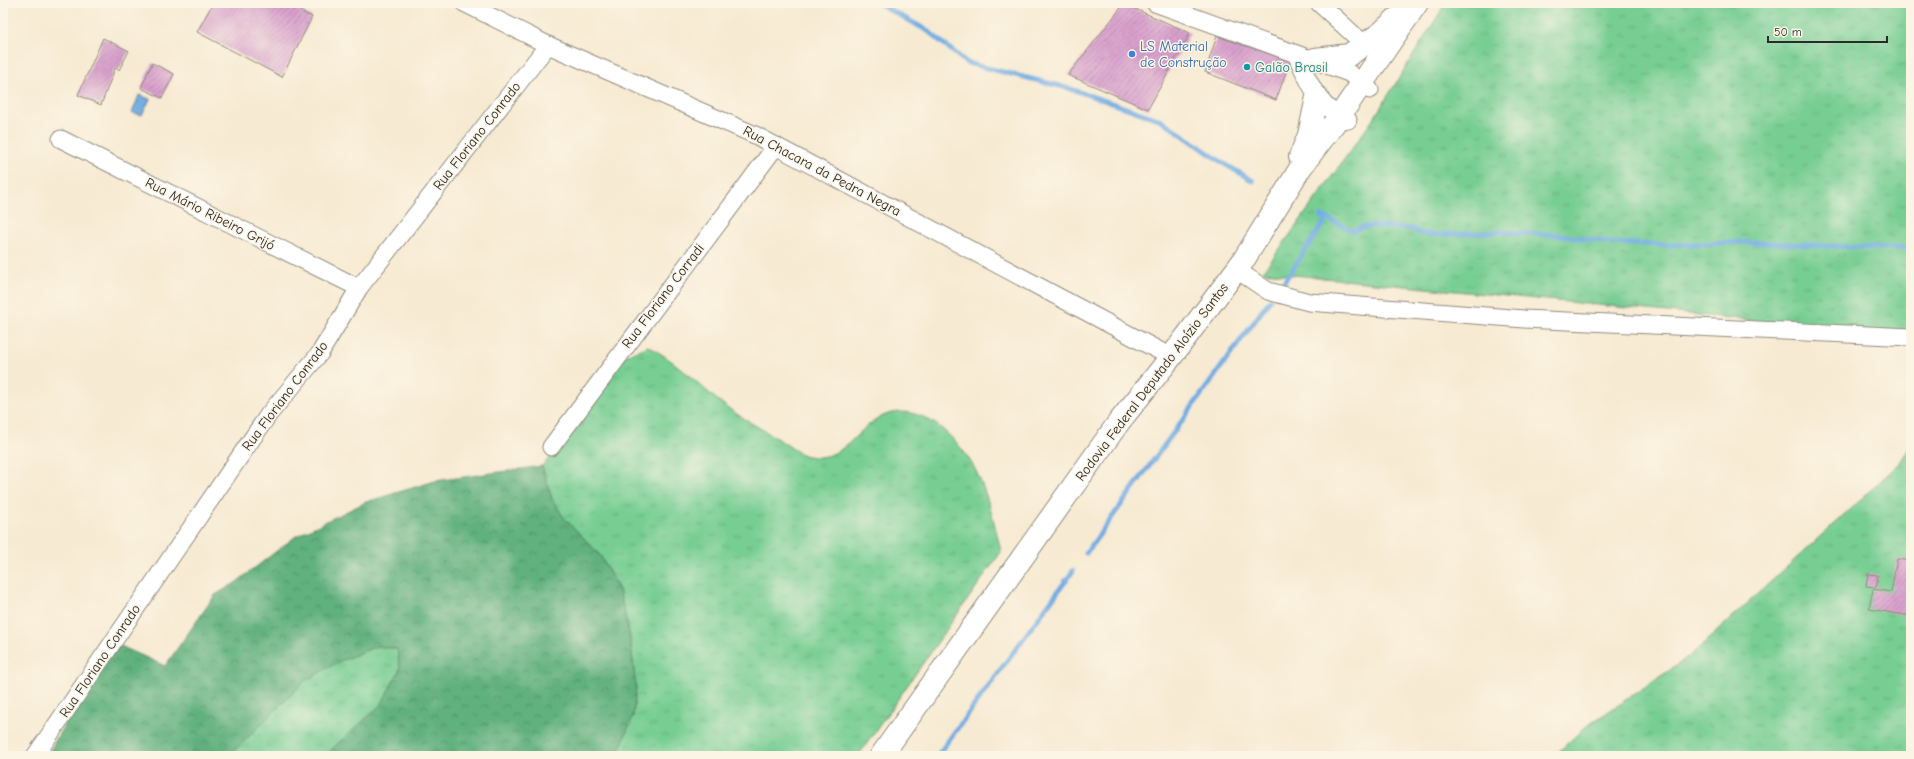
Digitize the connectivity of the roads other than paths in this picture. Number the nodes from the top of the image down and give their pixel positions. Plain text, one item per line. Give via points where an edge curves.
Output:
1 (464, 3) edge
2 (1155, 3) edge
3 (1319, 3) edge
4 (1416, 3) edge
5 (1433, 3) edge
6 (548, 45) junction
7 (1365, 45) junction
8 (1305, 57) junction
9 (1366, 86) junction
10 (1317, 97) junction
11 (1343, 119) junction
12 (61, 139) dead end
13 (776, 146) junction
14 (1286, 192) junction
15 (1240, 266) junction
16 (359, 288) junction
17 (1911, 337) edge
18 (1171, 357) junction
19 (551, 447) dead end
20 (35, 756) edge
21 (881, 756) edge

1 - 6 street, Rua Chacara da Pedra Negra
2 - 8 street
3 - 7 street
4 - 7 highway
4 - 9 highway, Rodovia Federal Deputado Aloízio Santos
5 - 9 highway
6 - 13 street, Rua Chacara da Pedra Negra
6 - 16 street, Rua Floriano Conrado
7 - 8 highway via 1349,55
8 - 9 street via 1349,73
8 - 10 street
9 - 11 highway, Rodovia Federal Deputado Aloízio Santos
10 - 11 street
10 - 14 highway via 1309,135
11 - 14 highway, Rodovia Federal Deputado Aloízio Santos via 1301,167
11 - 15 highway
12 - 16 street, Rua Mário Ribeiro Grijó
13 - 18 street, Rua Chacara da Pedra Negra
13 - 19 street, Rua Floriano Corradi
14 - 15 highway, Rodovia Federal Deputado Aloízio Santos
15 - 17 street via 1268,291 1309,302 1524,319
15 - 18 highway, Rodovia Federal Deputado Aloízio Santos
16 - 20 street, Rua Floriano Conrado via 320,353 269,414
18 - 21 highway, Rodovia Federal Deputado Aloízio Santos via 1119,422

